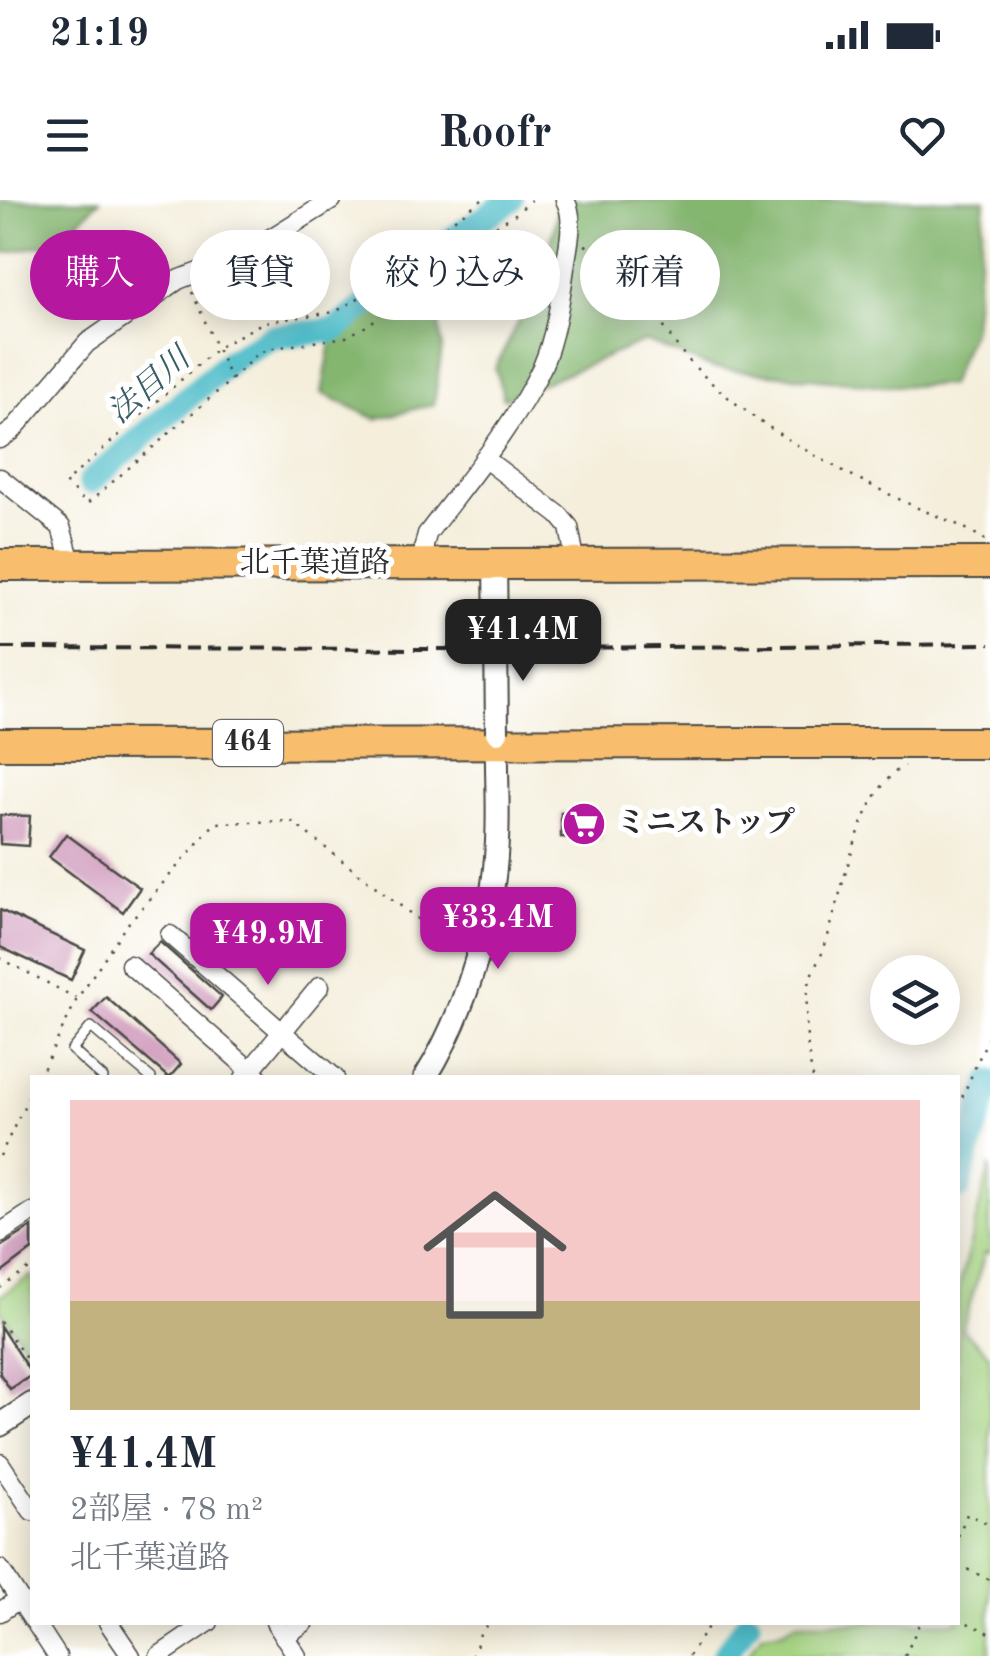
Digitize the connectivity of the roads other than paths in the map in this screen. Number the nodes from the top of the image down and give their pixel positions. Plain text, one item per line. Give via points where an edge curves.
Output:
1 (332, 200) edge
2 (565, 200) edge
3 (0, 439) edge
4 (484, 458) junction
5 (0, 478) edge
6 (990, 563) edge
7 (72, 564) junction
8 (424, 564) junction
9 (576, 564) junction
10 (0, 565) edge
11 (496, 570) junction
12 (497, 738) junction
13 (990, 743) edge
14 (0, 744) edge
15 (170, 935) dead end
16 (130, 966) dead end
17 (320, 986) dead end
18 (282, 1031) junction
19 (99, 1075) edge
20 (148, 1075) edge
21 (251, 1075) edge
22 (332, 1075) edge
23 (426, 1075) edge
24 (30, 1213) edge
25 (0, 1233) edge
26 (30, 1405) edge
27 (0, 1425) edge
28 (0, 1464) edge
29 (30, 1508) edge
30 (0, 1569) edge
31 (20, 1599) junction
32 (0, 1612) edge
33 (30, 1615) edge
34 (37, 1625) edge
35 (110, 1625) edge
36 (198, 1625) edge
37 (279, 1630) edge
38 (57, 1656) edge
39 (131, 1656) edge
40 (159, 1656) edge
41 (296, 1656) edge

1 - 3 street via 244,254 186,277 87,342
2 - 4 street via 570,239 543,364
4 - 8 street via 428,534
4 - 9 street via 569,527
5 - 7 street via 62,527
6 - 9 highway, 北千葉道路
7 - 8 highway, 北千葉道路
7 - 10 highway, 北千葉道路
8 - 11 highway, 北千葉道路
9 - 11 highway, 北千葉道路
11 - 12 street, bridge
12 - 13 highway, 464, bridge
12 - 14 highway, 464
12 - 23 street via 491,900 454,1018
15 - 18 street
16 - 21 street
17 - 18 street
18 - 21 street
18 - 22 street
19 - 20 lane via 72,1050 92,1027
24 - 25 street
26 - 27 street
28 - 29 street
30 - 31 street
31 - 32 street
31 - 33 street
34 - 38 street
35 - 39 street
36 - 40 street
37 - 41 street

